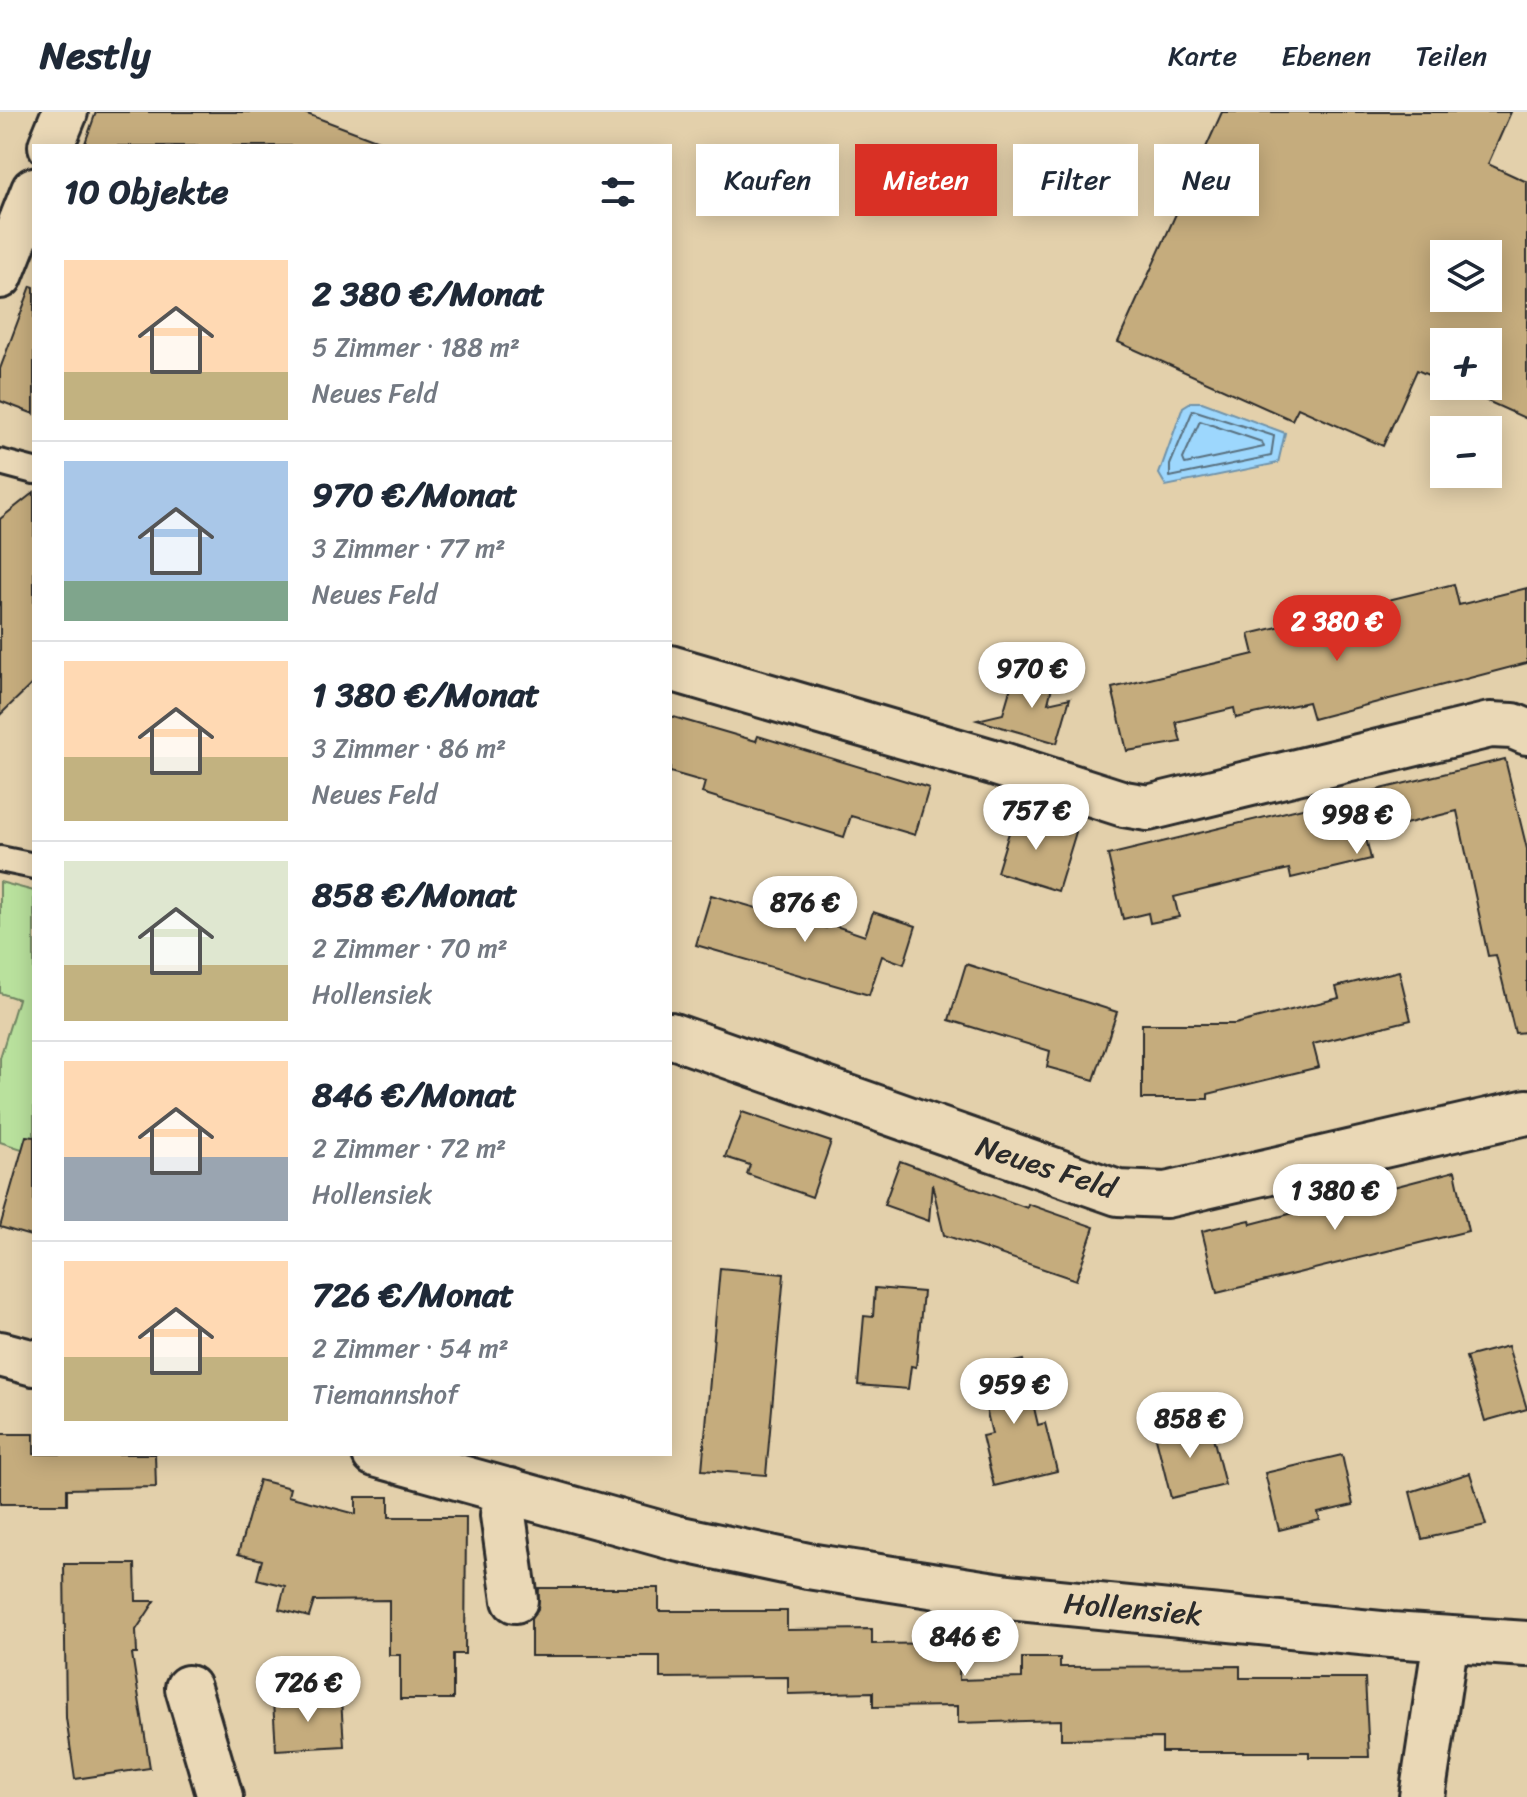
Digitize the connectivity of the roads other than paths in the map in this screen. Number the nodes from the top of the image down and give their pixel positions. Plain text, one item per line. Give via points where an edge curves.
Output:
1 (65, 112) edge
2 (52, 144) edge
3 (32, 195) edge
4 (0, 276) edge
5 (0, 462) edge
6 (32, 470) edge
7 (672, 669) edge
8 (1527, 732) edge
9 (0, 859) edge
10 (32, 866) edge
11 (672, 1036) edge
12 (1527, 1112) edge
13 (0, 1354) edge
14 (32, 1362) edge
15 (382, 1456) edge
16 (510, 1491) junction
17 (515, 1600) dead end
18 (1446, 1639) junction
19 (1527, 1644) edge
20 (188, 1688) dead end
21 (220, 1797) edge
22 (1422, 1797) edge

1 - 2 street
3 - 4 street
5 - 6 lane
7 - 8 street via 1148,808 1490,725
9 - 10 lane
11 - 12 street, Neues Feld via 1118,1193 1166,1195
13 - 14 street
15 - 16 street, Hollensiek
16 - 17 street via 503,1515
16 - 18 street, Hollensiek via 676,1538 808,1566 1008,1597
18 - 19 street, Hollensiek
18 - 22 street
20 - 21 street

